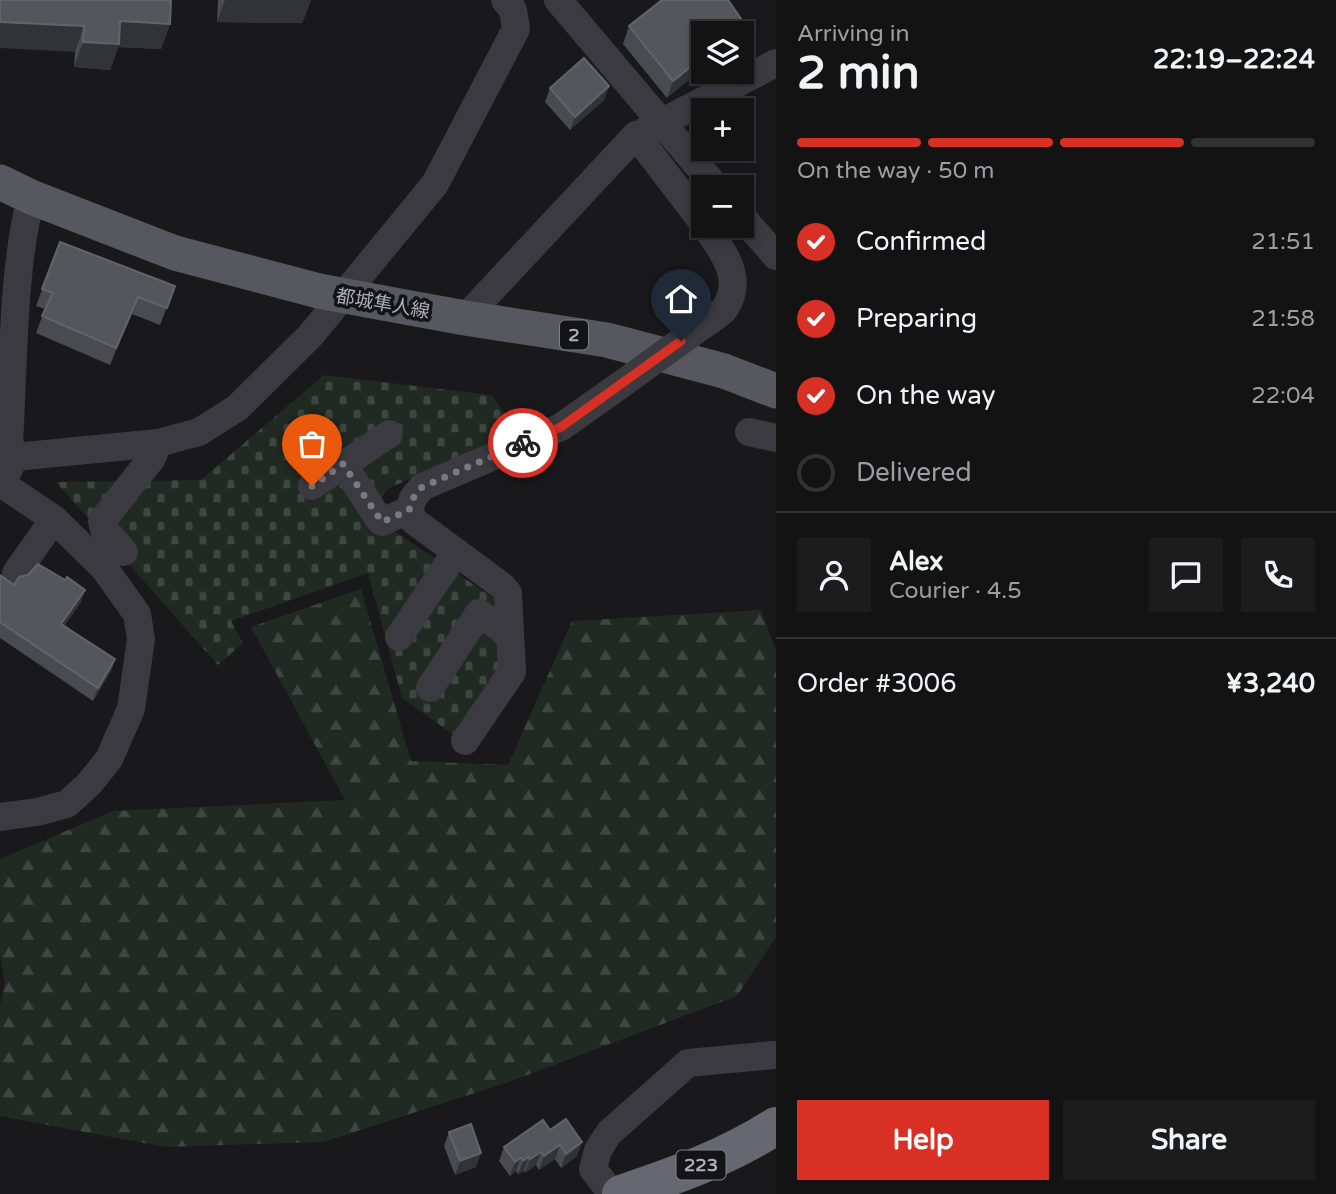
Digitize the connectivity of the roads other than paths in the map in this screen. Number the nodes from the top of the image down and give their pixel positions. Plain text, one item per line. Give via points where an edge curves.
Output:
1 (505, 0) edge
2 (561, 2) edge
3 (776, 63) edge
4 (648, 129) junction
5 (702, 175) edge
6 (15, 189) edge
7 (691, 203) edge
8 (754, 231) edge
9 (713, 238) edge
10 (776, 256) edge
11 (465, 318) junction
12 (776, 391) edge
13 (749, 432) dead end
14 (388, 434) dead end
15 (776, 439) edge
16 (158, 443) junction
17 (15, 457) junction
18 (343, 464) junction
19 (1, 485) edge
20 (312, 486) dead end
21 (409, 510) junction
22 (54, 519) junction
23 (124, 552) dead end
24 (456, 552) junction
25 (16, 573) dead end
26 (510, 635) junction
27 (399, 637) dead end
28 (430, 688) dead end
29 (465, 741) dead end
30 (0, 817) edge
31 (774, 1055) dead end
32 (776, 1126) edge
33 (612, 1194) edge
34 (621, 1194) edge

1 - 16 street via 513,9 516,29 435,184 310,336 237,408 199,432
2 - 4 street
3 - 4 street
4 - 5 street
4 - 7 street
4 - 11 street
6 - 11 main road, 都城隼人線 / 2, bridge via 175,253 319,291
6 - 17 street via 23,228 9,442
8 - 10 street
9 - 21 street, bridge via 731,265 733,286 724,308 561,427 422,487
11 - 12 main road, 都城隼人線 / 2 via 607,340 724,371
13 - 15 street
14 - 18 street
16 - 17 street
16 - 23 street via 152,458 102,521 103,529
17 - 19 street
18 - 20 street
18 - 21 street via 380,521
19 - 22 street
21 - 24 street via 414,521
22 - 25 street
22 - 30 street via 104,568 137,614 141,639 131,709 109,759 67,803
24 - 26 street via 508,593
24 - 27 street
26 - 28 street via 479,614
26 - 29 street via 512,673
31 - 33 street via 688,1063 609,1133 598,1150 593,1169
32 - 34 highway, 223 via 742,1148

